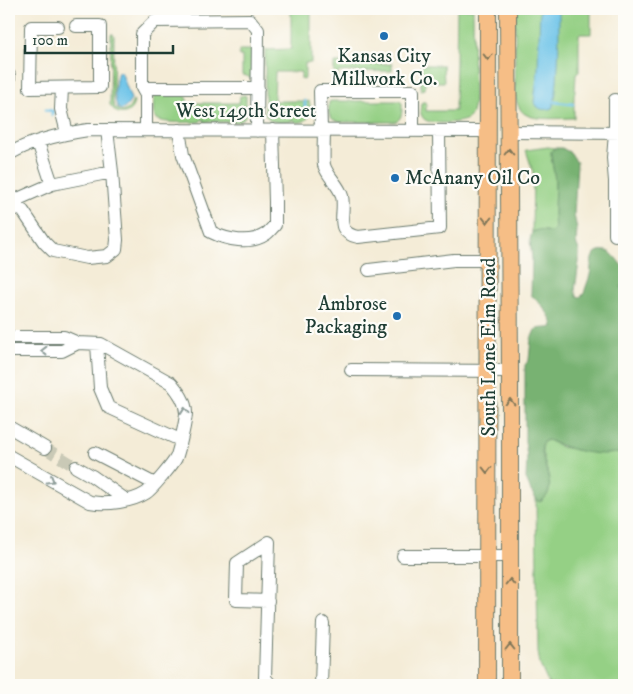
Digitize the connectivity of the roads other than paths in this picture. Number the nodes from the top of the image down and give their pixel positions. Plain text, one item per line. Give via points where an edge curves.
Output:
1 (488, 9) edge
2 (508, 9) edge
3 (76, 26) dead end
4 (58, 27) dead end
5 (9, 75) edge
6 (62, 88) junction
7 (142, 88) junction
8 (258, 88) junction
9 (615, 100) dead end
10 (9, 116) edge
11 (107, 130) junction
12 (146, 130) junction
13 (179, 130) junction
14 (257, 130) junction
15 (273, 130) junction
16 (322, 130) junction
17 (413, 131) junction
18 (439, 131) junction
19 (488, 131) junction
20 (509, 132) junction
21 (67, 133) junction
22 (620, 133) edge
23 (38, 142) junction
24 (9, 154) edge
25 (112, 172) junction
26 (52, 184) junction
27 (9, 203) edge
28 (615, 235) dead end
29 (487, 260) junction
30 (369, 270) dead end
31 (9, 337) edge
32 (78, 343) junction
33 (97, 344) junction
34 (9, 351) edge
35 (351, 370) dead end
36 (487, 370) junction
37 (510, 370) junction
38 (9, 427) edge
39 (180, 440) junction
40 (45, 448) tunnel mouth
41 (95, 453) dead end
42 (9, 456) edge
43 (76, 467) tunnel mouth
44 (155, 484) junction
45 (126, 500) junction
46 (403, 556) dead end
47 (486, 556) junction
48 (510, 556) junction
49 (268, 601) junction
50 (323, 623) dead end
51 (271, 685) edge
52 (321, 685) edge
53 (487, 685) edge
54 (510, 685) edge

1 -> 19 main road, South Lone Elm Road
2 - 20 main road, South Lone Elm Road
3 - 6 street via 100,26 100,87
4 - 6 street via 30,27 30,88
5 - 10 street
6 - 21 street
7 - 8 street
7 - 8 street via 142,34 155,21 250,20 258,30
7 - 12 street via 146,95
8 - 14 street
9 - 22 street
11 - 12 street, West 149th Street
11 - 21 street, West 149th Street
11 - 25 street
12 - 13 street, West 149th Street
13 - 14 street, West 149th Street
13 - 15 street via 183,155 211,232 236,240 252,240 266,234 275,225
14 - 15 street, West 149th Street
15 - 16 street, West 149th Street
16 - 17 street, West 149th Street
16 - 17 street via 320,91 413,91
16 - 18 street via 324,165 342,196 342,226 351,236 358,237 440,228
17 - 18 street, West 149th Street
18 - 19 street, West 149th Street
19 -> 29 main road, South Lone Elm Road
20 - 22 street
37 -> 20 main road, South Lone Elm Road
21 - 23 street, West 149th Street
22 - 28 street via 613,158
23 - 24 street, West 149th Street
23 - 26 street
25 - 26 street
25 - 27 street via 117,240 116,249 107,256 87,258 53,251 23,212
26 - 27 street
29 - 30 street via 454,260
29 - 36 main road, South Lone Elm Road
31 - 32 street via 64,336
32 - 33 street
32 -> 34 street via 62,351
33 - 39 street via 100,388 108,408
39 -> 33 street via 186,412 178,390 171,383
35 - 36 street
36 - 37 street
36 -> 47 main road, South Lone Elm Road
48 -> 37 main road, South Lone Elm Road
38 - 40 street
39 - 44 street via 176,459
41 - 44 street
42 -> 45 street via 90,502 109,504
43 - 45 street
44 - 45 street via 147,492
46 - 47 street
47 - 48 street
47 - 53 main road, South Lone Elm Road
54 -> 48 main road, South Lone Elm Road
49 - 49 street via 268,581 269,542 237,563 236,600
49 - 51 street via 265,678
50 - 52 street

